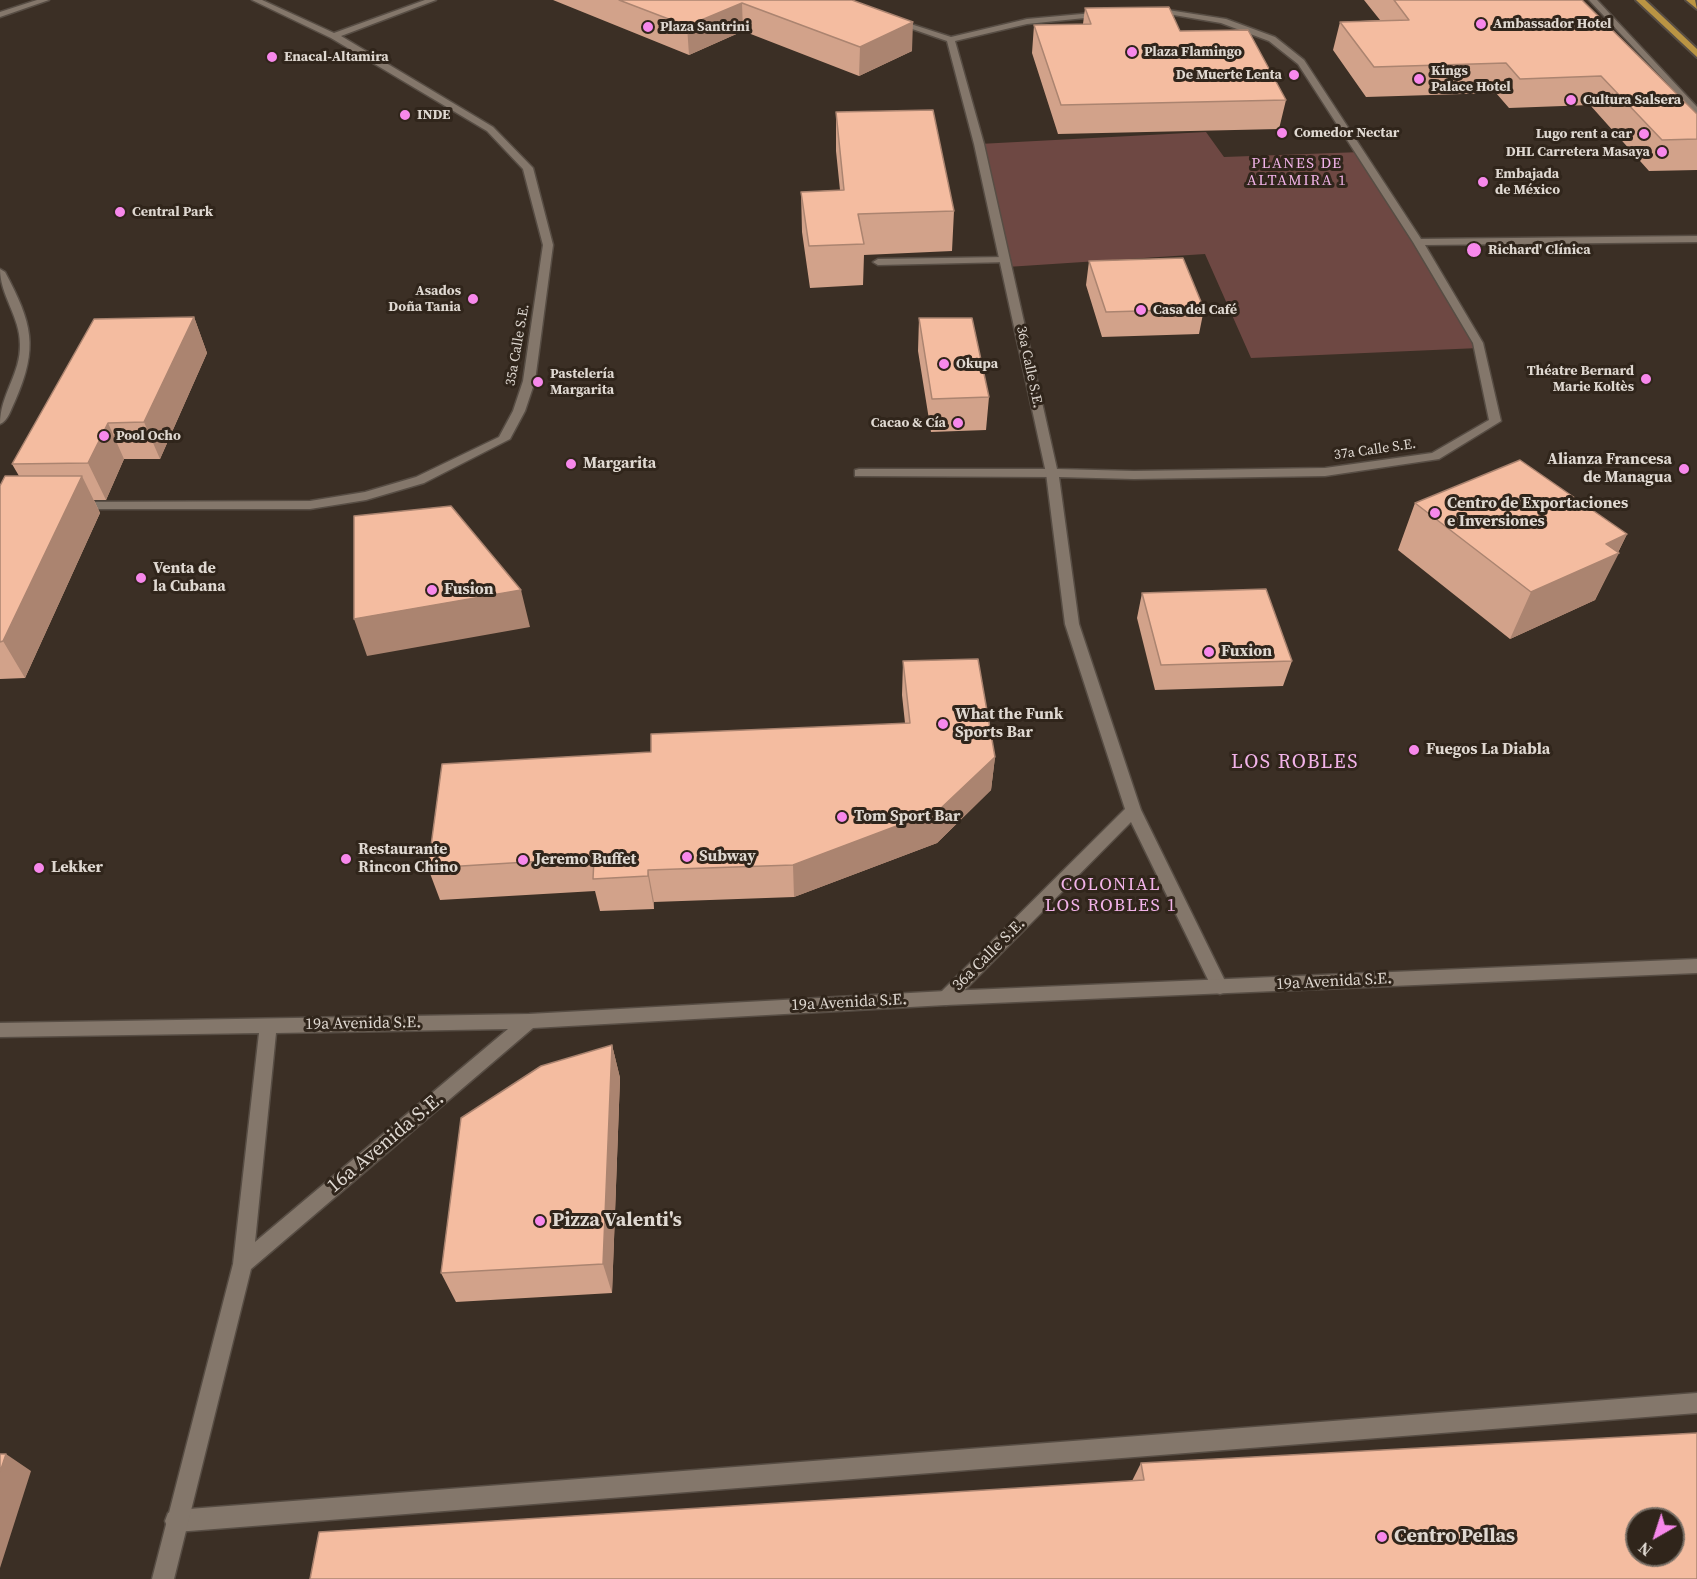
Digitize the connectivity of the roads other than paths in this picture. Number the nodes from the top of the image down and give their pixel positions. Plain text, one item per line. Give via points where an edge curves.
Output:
1 (45, 0) edge
2 (256, 0) edge
3 (432, 0) edge
4 (1593, 0) edge
5 (1640, 0) edge
6 (1690, 0) edge
7 (1697, 6) edge
8 (1144, 13) edge
9 (1110, 14) edge
10 (0, 15) edge
11 (882, 16) edge
12 (334, 36) junction
13 (951, 40) junction
14 (1697, 54) edge
15 (1697, 112) edge
16 (1697, 239) edge
17 (1418, 242) junction
18 (1005, 261) junction
19 (878, 262) dead end
20 (0, 272) edge
21 (0, 420) edge
22 (859, 472) dead end
23 (1052, 473) junction
24 (71, 507) edge
25 (1133, 810) junction
26 (1697, 966) edge
27 (1220, 987) junction
28 (946, 998) junction
29 (529, 1021) junction
30 (268, 1025) junction
31 (0, 1030) edge
32 (243, 1264) junction
33 (1697, 1403) edge
34 (176, 1521) junction
35 (163, 1579) edge

1 - 10 street
2 - 12 street, 35a Calle S.E.
3 - 12 street
4 - 15 street
5 - 14 highway
6 - 7 highway
8 - 17 street, 37a Calle S.E. via 1168,12 1222,21 1272,39 1301,62
9 - 13 street via 1064,15 1000,26
11 - 13 street
12 - 24 street, 35a Calle S.E. via 490,129 528,168 549,245 529,381 504,439 420,480 366,496 310,505
13 - 18 street, 36a Calle S.E.
16 - 17 street
17 - 23 street, 37a Calle S.E. via 1478,343 1495,421 1435,456 1325,472
18 - 19 street
18 - 23 street, 36a Calle S.E.
20 - 21 street via 17,309 26,345 14,391
22 - 23 street
23 - 25 street, 36a Calle S.E. via 1072,624
25 - 27 street, 36a Calle S.E.
25 - 28 street, 36a Calle S.E.
26 - 27 street, 19a Avenida S.E.
27 - 28 street, 19a Avenida S.E.
28 - 29 street, 19a Avenida S.E.
29 - 30 street, 19a Avenida S.E.
29 - 32 street, 16a Avenida S.E.
30 - 31 street, 19a Avenida S.E.
30 - 32 street
32 - 34 street
33 - 34 street
34 - 35 street

